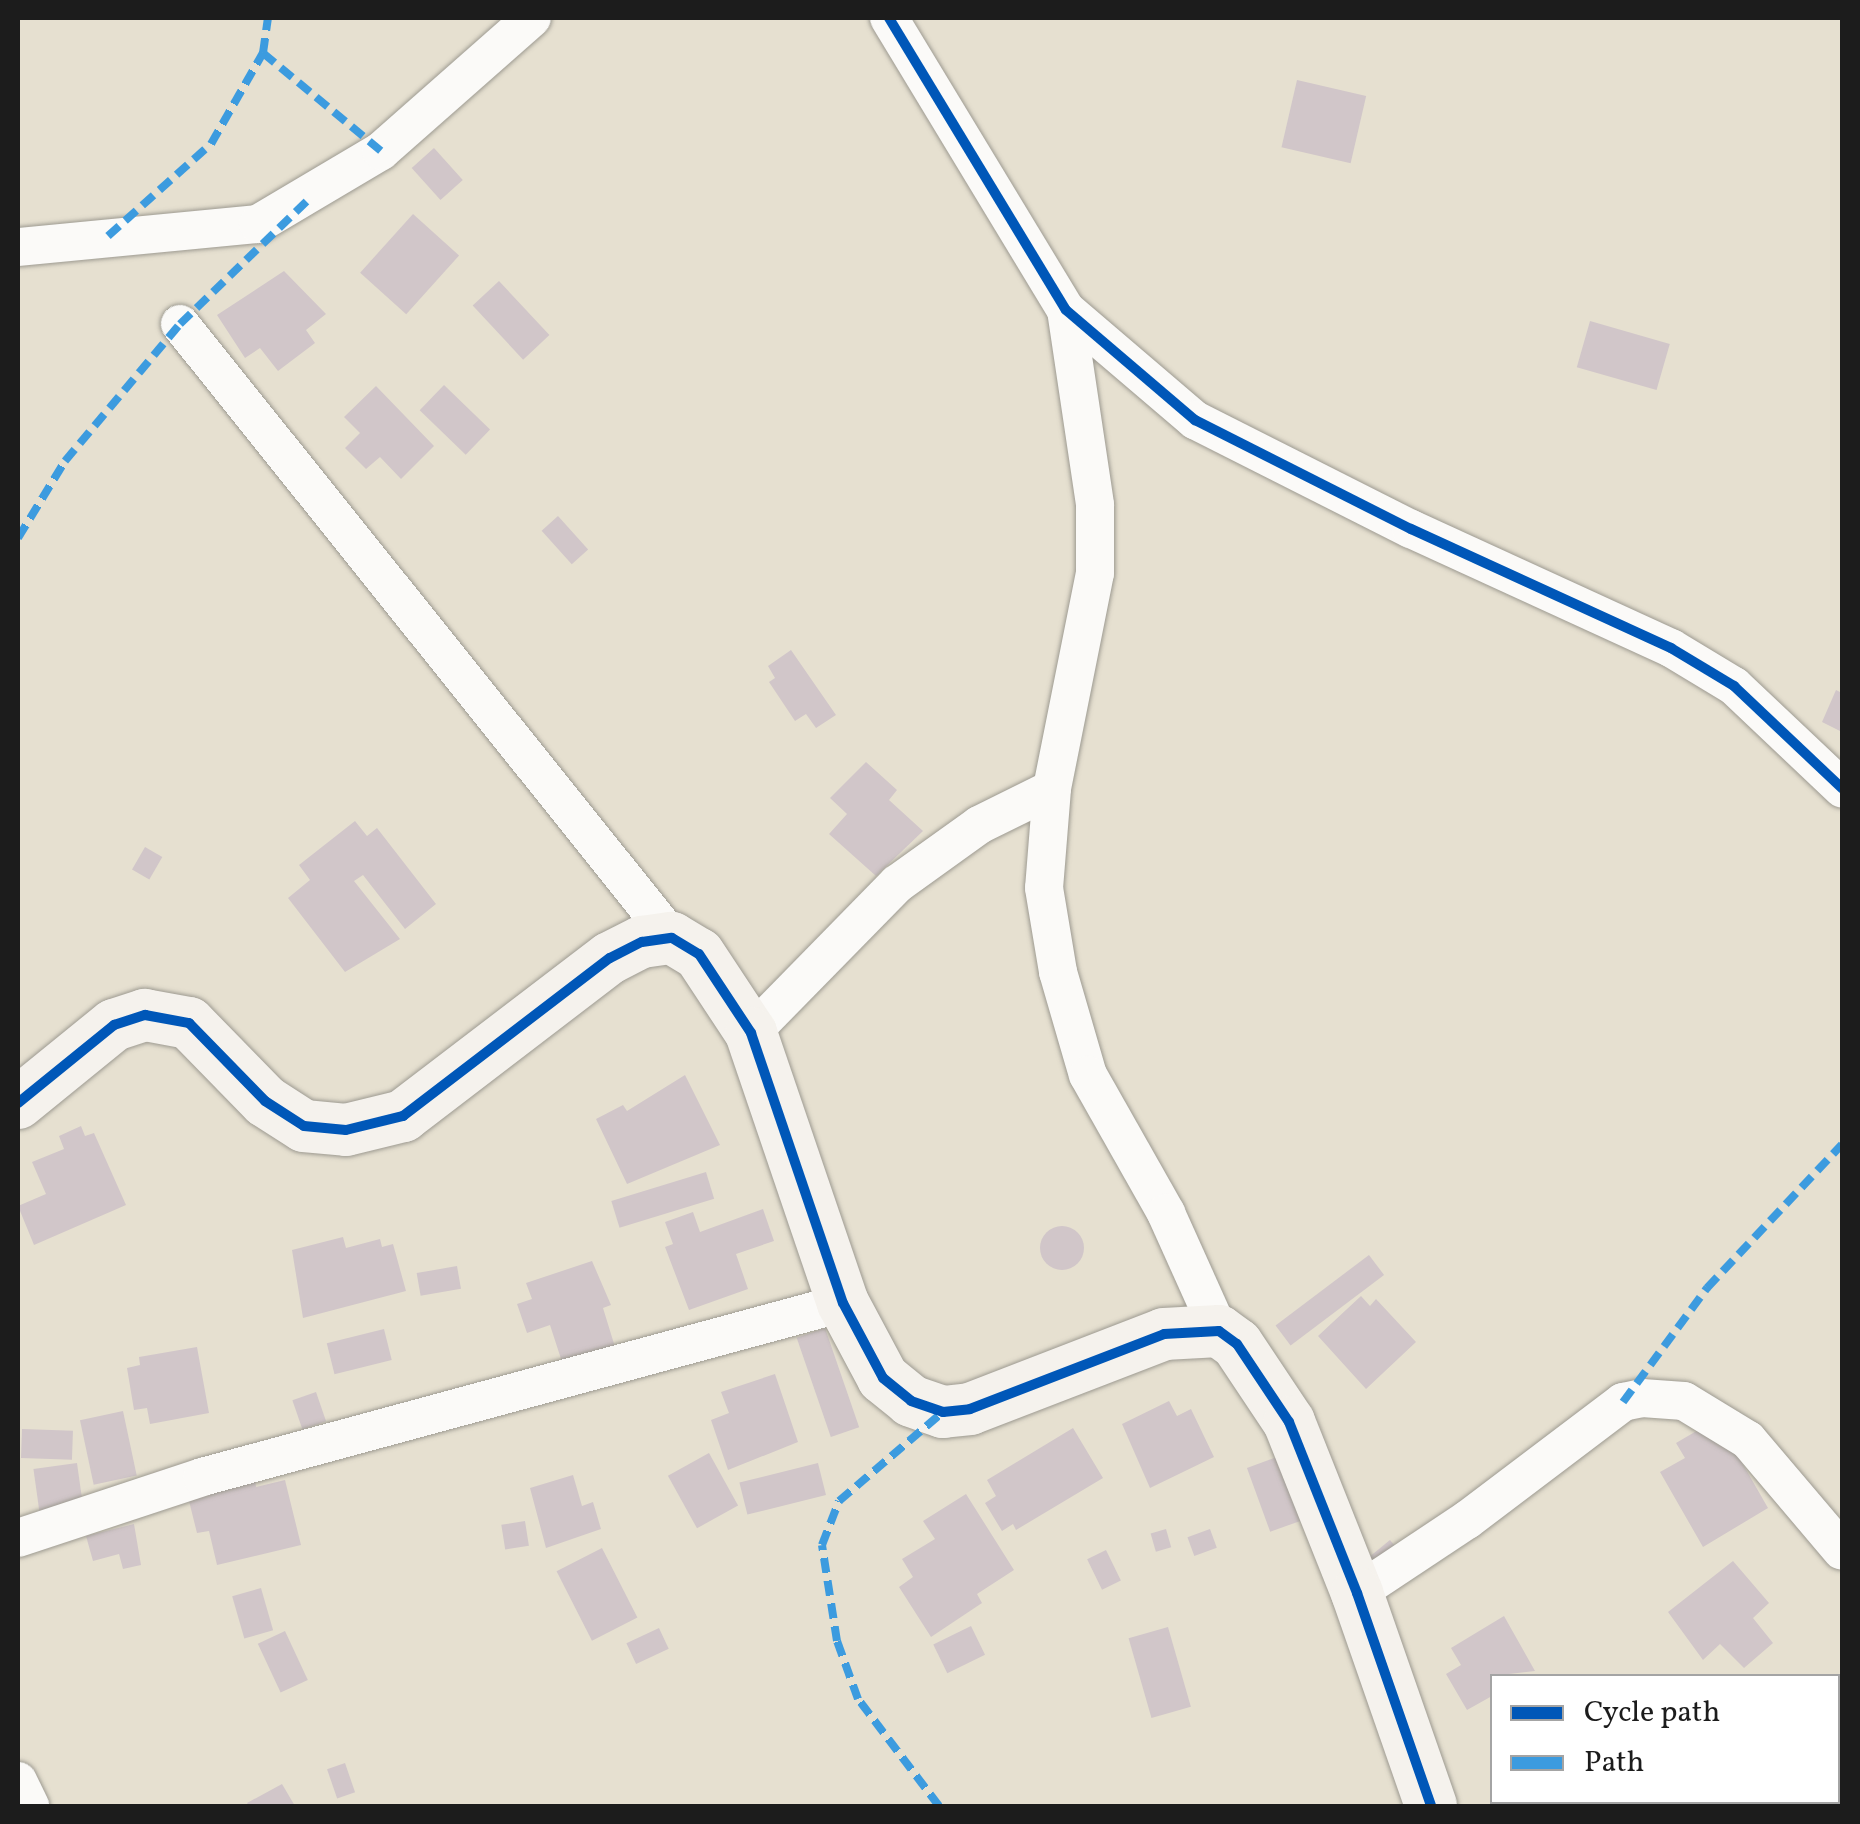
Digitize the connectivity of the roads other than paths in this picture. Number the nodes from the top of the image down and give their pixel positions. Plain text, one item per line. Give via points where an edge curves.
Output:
1 (532, 18) edge
2 (889, 18) edge
3 (18, 247) edge
4 (1066, 310) junction
5 (180, 324) dead end
6 (1842, 788) edge
7 (1052, 789) junction
8 (672, 938) junction
9 (752, 1032) junction
10 (18, 1103) edge
11 (843, 1303) junction
12 (1219, 1332) junction
13 (18, 1538) edge
14 (1842, 1552) edge
15 (1357, 1593) junction
16 (18, 1782) edge
17 (1419, 1803) edge
18 (30, 1806) edge

1 - 3 street via 381,151 258,224
2 - 4 street
4 - 6 street via 1195,420 1718,676 1782,726
4 - 7 street via 1096,505 1095,573
5 - 8 street
7 - 9 street via 979,825 897,884
7 - 12 street via 1044,888 1058,972 1088,1075 1166,1213
8 - 9 street via 700,954
8 - 10 street via 642,942 610,958 403,1116 346,1130 304,1126 265,1100 189,1023 145,1014 114,1026
9 - 11 street
11 - 12 street via 883,1378 911,1401 944,1412 1164,1334
11 - 13 street via 202,1476
12 - 15 street via 1237,1344 1289,1422
14 - 15 street via 1748,1440 1684,1402 1642,1398 1623,1402 1468,1520
15 - 17 street
16 - 18 street

